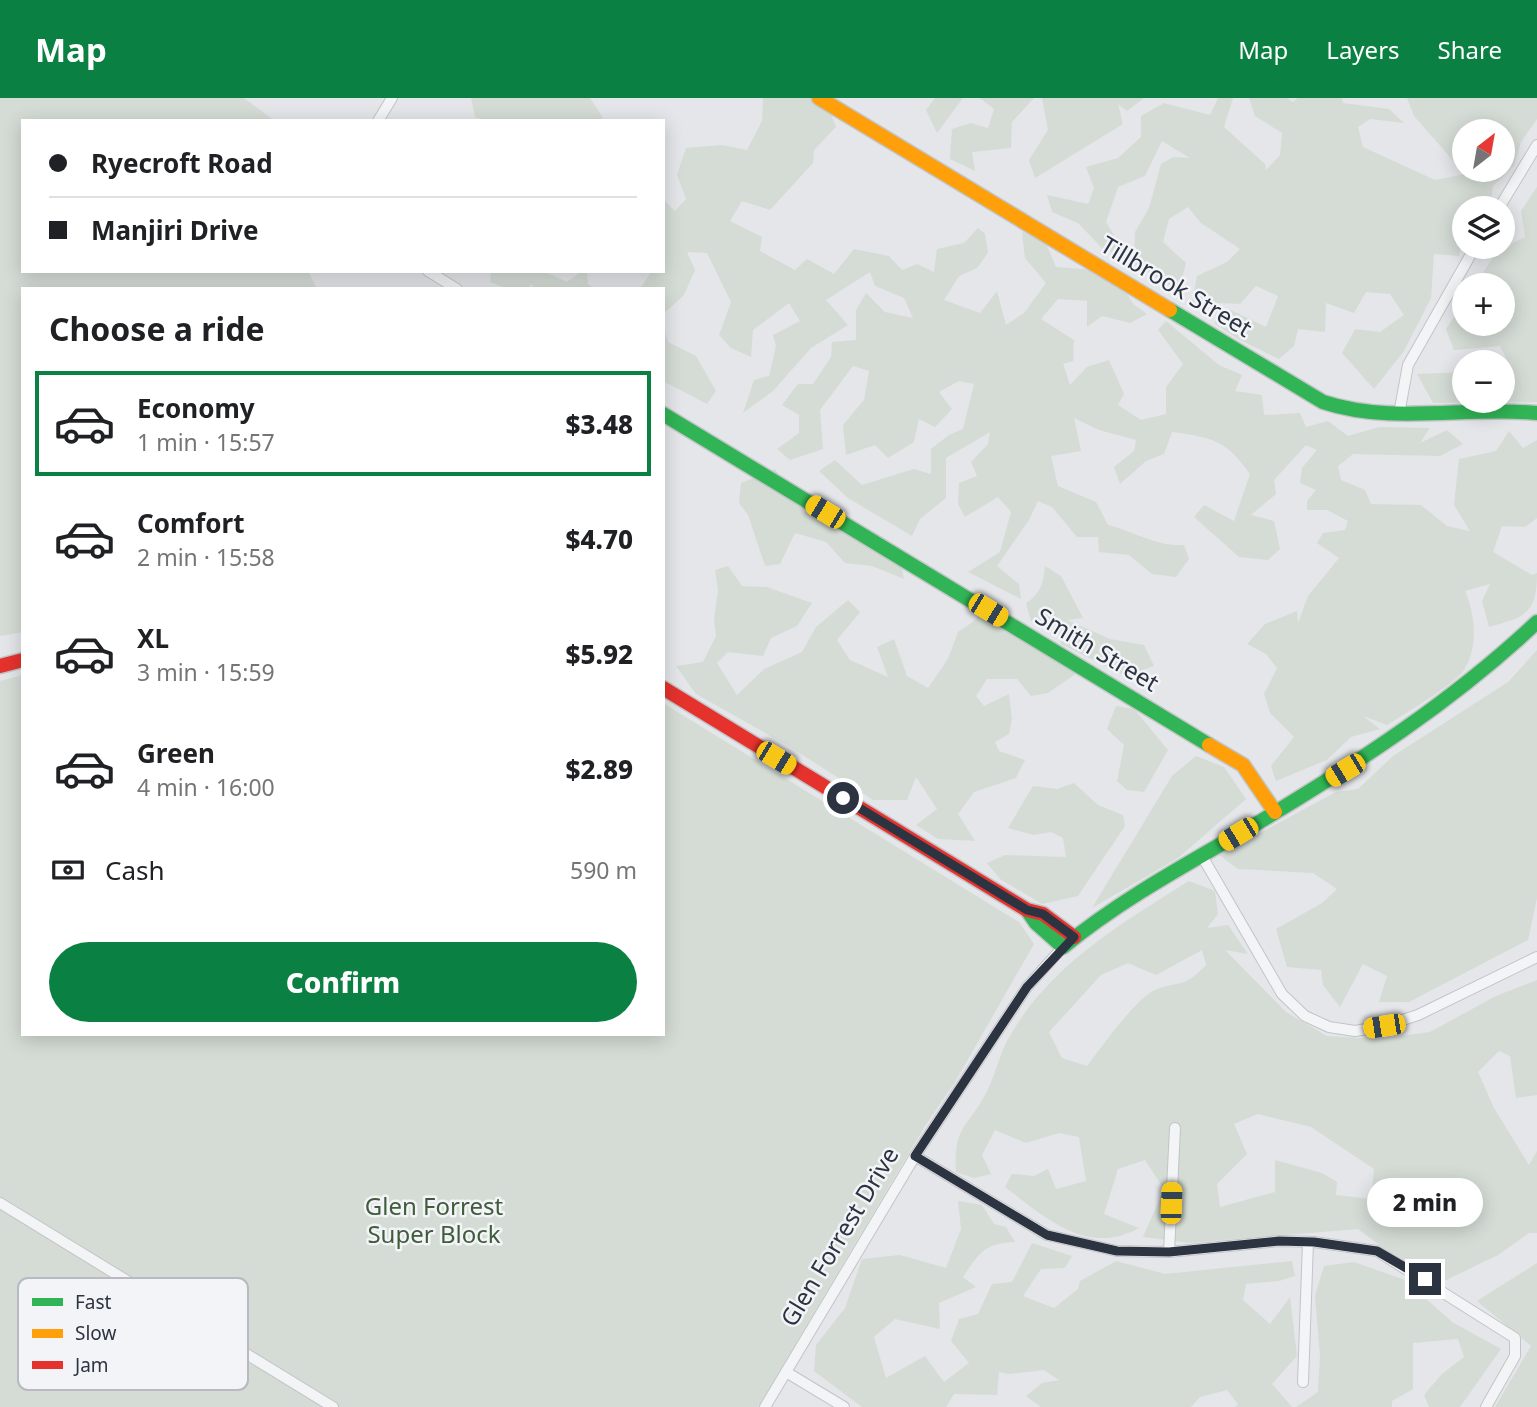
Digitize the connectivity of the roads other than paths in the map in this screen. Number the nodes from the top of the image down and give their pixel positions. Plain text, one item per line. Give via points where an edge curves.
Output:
1 (392, 98) edge
2 (819, 98) edge
3 (379, 119) edge
4 (1537, 145) edge
5 (1506, 196) edge
6 (1468, 259) edge
7 (431, 273) edge
8 (454, 287) edge
9 (1537, 413) edge
10 (1399, 414) junction
11 (665, 415) edge
12 (1537, 622) edge
13 (21, 661) edge
14 (0, 666) edge
15 (665, 689) edge
16 (1275, 812) junction
17 (1202, 856) junction
18 (1068, 942) junction
19 (1537, 957) edge
20 (1175, 1128) dead end
21 (915, 1156) junction
22 (0, 1203) edge
23 (1308, 1242) junction
24 (1169, 1252) junction
25 (122, 1278) edge
26 (248, 1355) edge
27 (786, 1372) junction
28 (1303, 1382) dead end
29 (333, 1407) edge
30 (765, 1407) edge
31 (844, 1407) edge
32 (1486, 1407) edge

1 - 3 street
2 - 10 street, Tillbrook Street via 1323,402 1366,415
4 - 5 street
6 - 10 street via 1408,365
7 - 8 street
9 - 10 street, Tillbrook Street
11 - 16 street, Smith Street via 1242,765
12 - 16 street, Glen Forrest Drive via 1451,700
13 - 14 street
15 - 18 street via 1027,910 1043,914
16 - 17 street, Glen Forrest Drive
17 - 18 street, Glen Forrest Drive via 1138,891
17 - 19 street via 1282,994 1305,1016 1329,1027 1354,1031 1419,1015
18 - 21 street, Glen Forrest Drive via 1027,987
20 - 24 street
21 - 24 street via 1047,1235 1117,1251
21 - 27 street, Glen Forrest Drive
22 - 25 street
23 - 24 street
23 - 28 street
23 - 32 street via 1377,1251 1515,1338 1515,1356
26 - 29 street
27 - 30 street, Glen Forrest Drive
27 - 31 street

